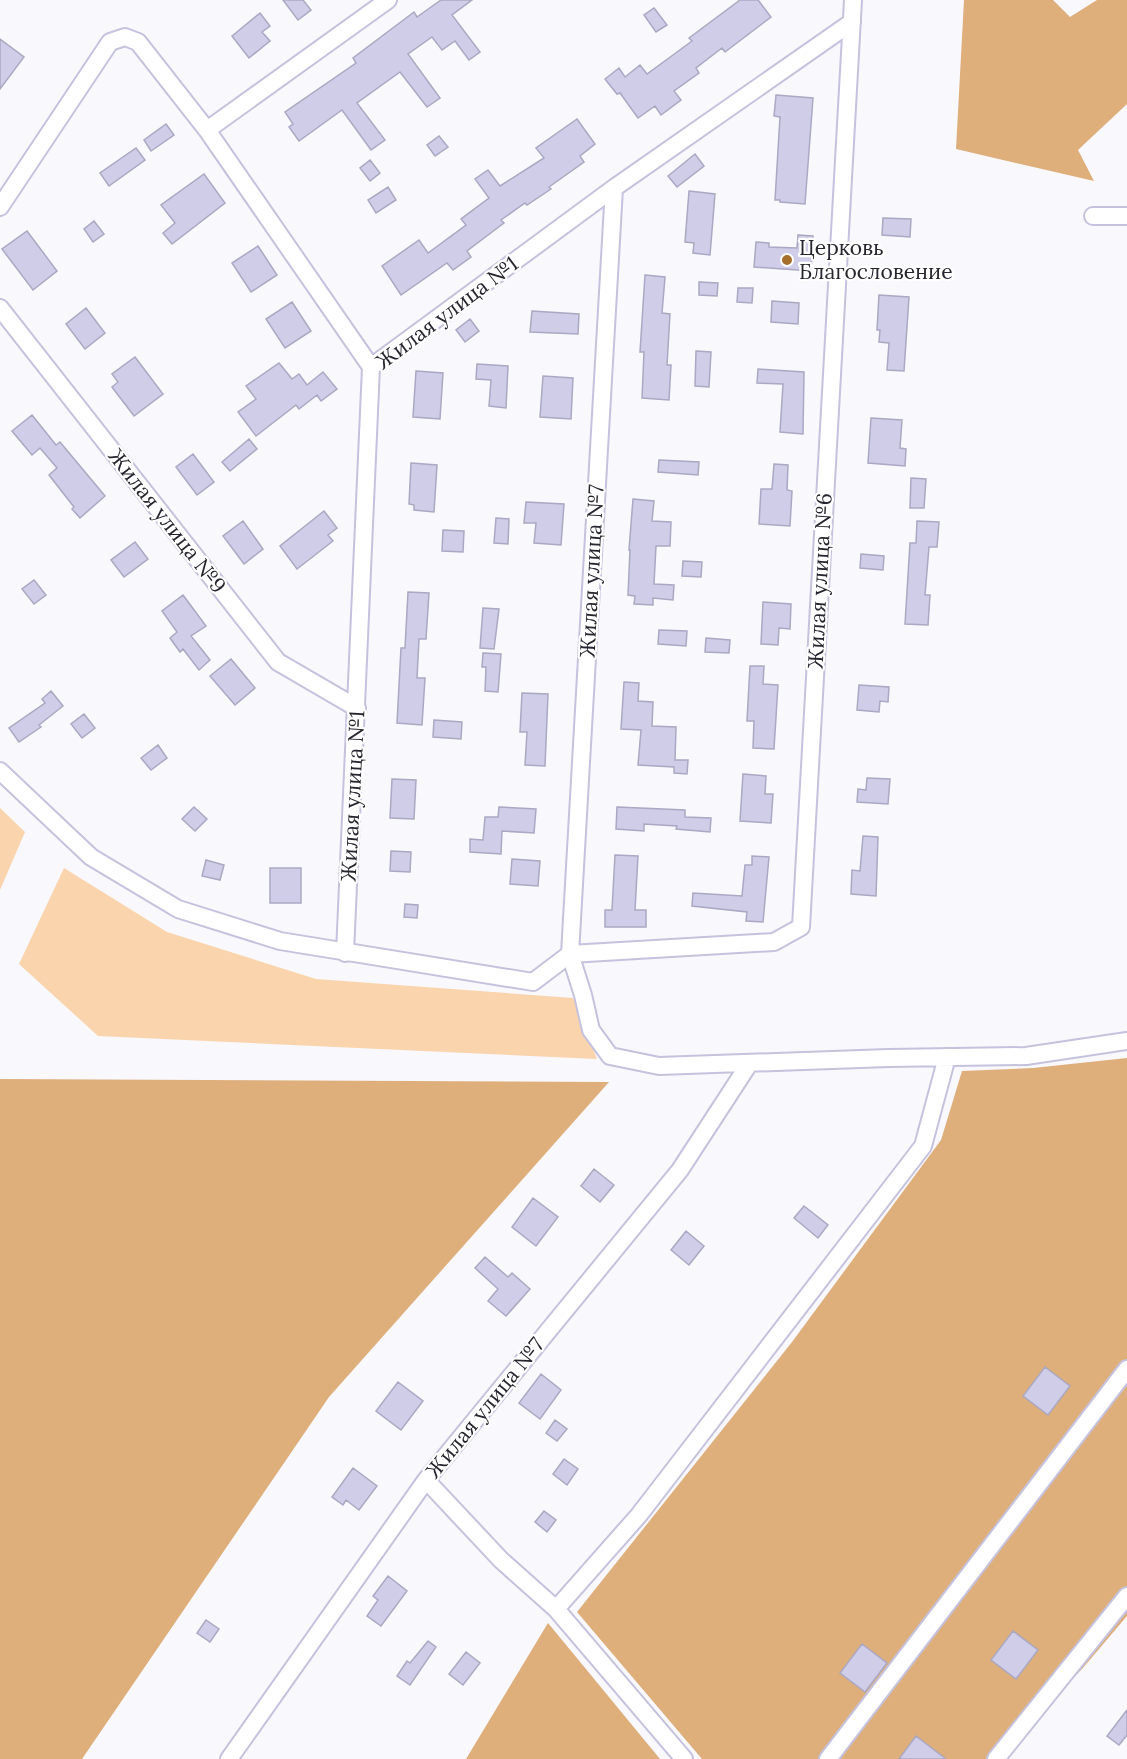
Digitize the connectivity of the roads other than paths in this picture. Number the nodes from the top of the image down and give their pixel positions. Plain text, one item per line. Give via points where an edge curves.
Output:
1 (388, 0) edge
2 (853, 0) edge
3 (852, 22) junction
4 (207, 130) junction
5 (614, 188) junction
6 (0, 207) edge
7 (1093, 216) dead end
8 (1127, 216) edge
9 (0, 308) edge
10 (371, 367) junction
11 (357, 708) junction
12 (0, 771) edge
13 (345, 953) junction
14 (570, 954) junction
15 (1127, 1041) edge
16 (947, 1057) junction
17 (749, 1064) junction
18 (1127, 1369) edge
19 (426, 1480) junction
20 (1127, 1596) edge
21 (556, 1609) junction
22 (229, 1759) edge
23 (684, 1759) edge
24 (828, 1759) edge
25 (996, 1759) edge

1 - 4 street
2 - 3 street, Жилая улица №6
3 - 5 street, Жилая улица №1
3 - 14 street, Жилая улица №6 via 801,927 774,942
4 - 6 street via 138,42 125,37 110,42
4 - 10 street
5 - 10 street, Жилая улица №1
5 - 14 street, Жилая улица №7
7 - 8 street
9 - 11 street, Жилая улица №9 via 278,662
10 - 11 street, Жилая улица №1
11 - 13 street, Жилая улица №1
12 - 13 street via 91,857 178,909 279,940
13 - 14 street via 533,982
14 - 17 street via 591,1030 610,1056 659,1066
15 - 16 street via 1026,1056
16 - 17 street
16 - 21 street via 923,1146 639,1515
17 - 19 street, Жилая улица №7 via 680,1170
18 - 24 street
19 - 21 street via 501,1560
19 - 22 street, Жилая улица №7
20 - 25 street
21 - 23 street

